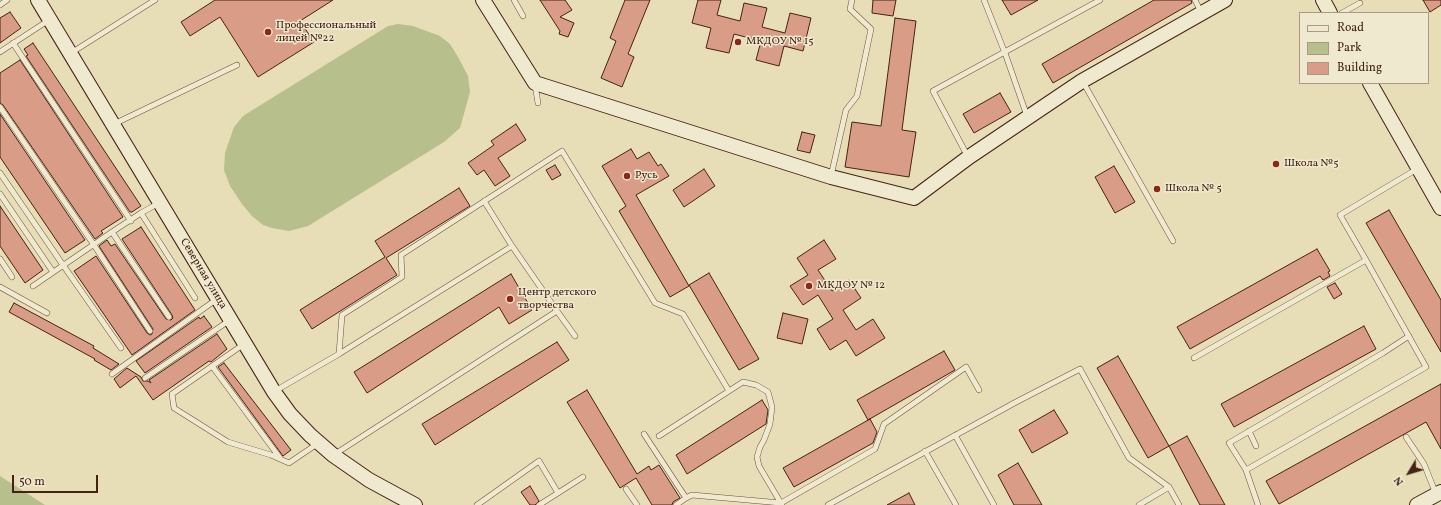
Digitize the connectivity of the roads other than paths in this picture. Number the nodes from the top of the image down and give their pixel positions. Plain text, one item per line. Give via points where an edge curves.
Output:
1 (7, 0) edge
2 (38, 0) edge
3 (155, 0) edge
4 (483, 0) edge
5 (514, 0) edge
6 (852, 0) edge
7 (984, 0) edge
8 (1100, 0) edge
9 (1195, 0) edge
10 (1225, 0) edge
11 (1323, 0) edge
12 (1360, 3) dead end
13 (0, 5) edge
14 (1329, 12) edge
15 (1344, 12) edge
16 (1202, 13) junction
17 (523, 16) dead end
18 (50, 19) junction
19 (13, 43) junction
20 (0, 52) edge
21 (70, 53) junction
22 (1005, 53) junction
23 (237, 65) dead end
24 (1082, 81) junction
25 (535, 82) junction
26 (1371, 84) edge
27 (538, 103) dead end
28 (0, 107) edge
29 (1028, 117) junction
30 (113, 124) junction
31 (969, 157) junction
32 (1418, 168) junction
33 (0, 173) edge
34 (831, 177) junction
35 (0, 194) edge
36 (484, 201) junction
37 (160, 203) junction
38 (1440, 205) edge
39 (141, 213) junction
40 (131, 221) junction
41 (112, 232) junction
42 (1172, 241) dead end
43 (94, 245) junction
44 (512, 246) junction
45 (0, 259) edge
46 (1366, 260) junction
47 (63, 265) junction
48 (53, 272) junction
49 (12, 277) dead end
50 (33, 286) dead end
51 (0, 287) edge
52 (195, 298) dead end
53 (218, 298) junction
54 (557, 311) junction
55 (47, 313) dead end
56 (169, 317) dead end
57 (231, 320) junction
58 (150, 331) dead end
59 (575, 336) dead end
60 (1409, 336) junction
61 (245, 343) junction
62 (121, 348) dead end
63 (339, 354) junction
64 (1194, 358) dead end
65 (212, 366) junction
66 (112, 374) dead end
67 (145, 378) dead end
68 (979, 390) dead end
69 (729, 391) junction
70 (274, 392) junction
71 (1249, 431) junction
72 (644, 434) dead end
73 (955, 435) junction
74 (658, 436) dead end
75 (1406, 437) dead end
76 (319, 443) junction
77 (1256, 446) dead end
78 (925, 451) junction
79 (333, 455) junction
80 (280, 458) junction
81 (1246, 470) junction
82 (582, 476) dead end
83 (1169, 486) junction
84 (626, 489) dead end
85 (558, 493) junction
86 (1439, 493) edge
87 (686, 498) junction
88 (410, 504) edge
89 (782, 504) edge
90 (477, 505) edge
91 (539, 505) edge
92 (637, 505) edge
93 (676, 505) edge
94 (828, 505) edge
95 (956, 505) edge
96 (994, 505) edge
97 (1139, 505) edge
98 (1179, 505) edge
99 (1258, 505) edge
100 (1417, 505) edge

1 - 13 lane
2 - 18 street, Северная улица
3 - 21 lane
4 - 25 street
5 - 17 lane
6 - 34 lane via 850,9 871,30 857,96 846,110
7 - 22 lane
8 - 22 lane
9 - 16 lane
10 - 16 street
11 - 14 street
12 - 15 lane
16 - 24 street
18 - 19 lane
18 - 21 street, Северная улица
19 - 20 lane
19 - 40 lane
21 - 30 street, Северная улица
22 - 29 lane
22 - 31 lane via 934,91
23 - 30 lane
24 - 29 street
24 - 42 lane
25 - 27 lane
25 - 34 street
26 - 32 street
28 - 43 lane
29 - 31 street
30 - 37 street, Северная улица
31 - 34 street via 914,198
32 - 38 street
32 - 46 lane via 1340,215
33 - 47 lane
35 - 48 lane
36 - 44 lane
36 - 63 lane via 401,255 402,277 342,315
36 - 69 lane via 562,151 655,303 682,314
37 - 39 lane
37 - 53 street, Северная улица
39 - 40 lane
39 - 52 lane
40 - 41 lane
41 - 43 lane
41 - 56 lane
43 - 47 lane
43 - 58 lane
44 - 54 lane
44 - 63 lane
45 - 49 lane
46 - 60 lane
46 - 64 lane
47 - 48 lane
47 - 62 lane
48 - 50 lane
51 - 55 lane
53 - 57 street, Северная улица
53 - 66 lane
54 - 59 lane
54 - 79 lane
57 - 61 street, Северная улица
57 - 67 lane
60 - 71 lane
60 - 81 lane via 1426,367
61 - 65 lane
61 - 70 street, Северная улица
63 - 70 lane
65 - 80 lane
65 - 80 lane via 172,394 174,408 228,442
68 - 89 lane via 966,367 884,424 875,449
69 - 74 lane
69 - 89 lane via 743,382 756,385 768,392 772,407 770,424 757,457 759,466
70 - 76 street, Северная улица via 290,414
71 - 77 lane
71 - 81 lane via 1229,443
72 - 87 lane
73 - 78 lane
73 - 83 lane via 1080,369 1128,458
73 - 96 lane
75 - 86 lane
76 - 79 street, Северная улица
76 - 80 lane via 289,463
78 - 94 lane
78 - 95 lane
79 - 88 street, Северная улица
81 - 99 lane
82 - 85 lane
83 - 97 lane
83 - 98 lane
84 - 92 lane
85 - 90 lane via 539,460
85 - 91 lane
86 - 100 street
87 - 89 lane via 692,495
87 - 93 lane

